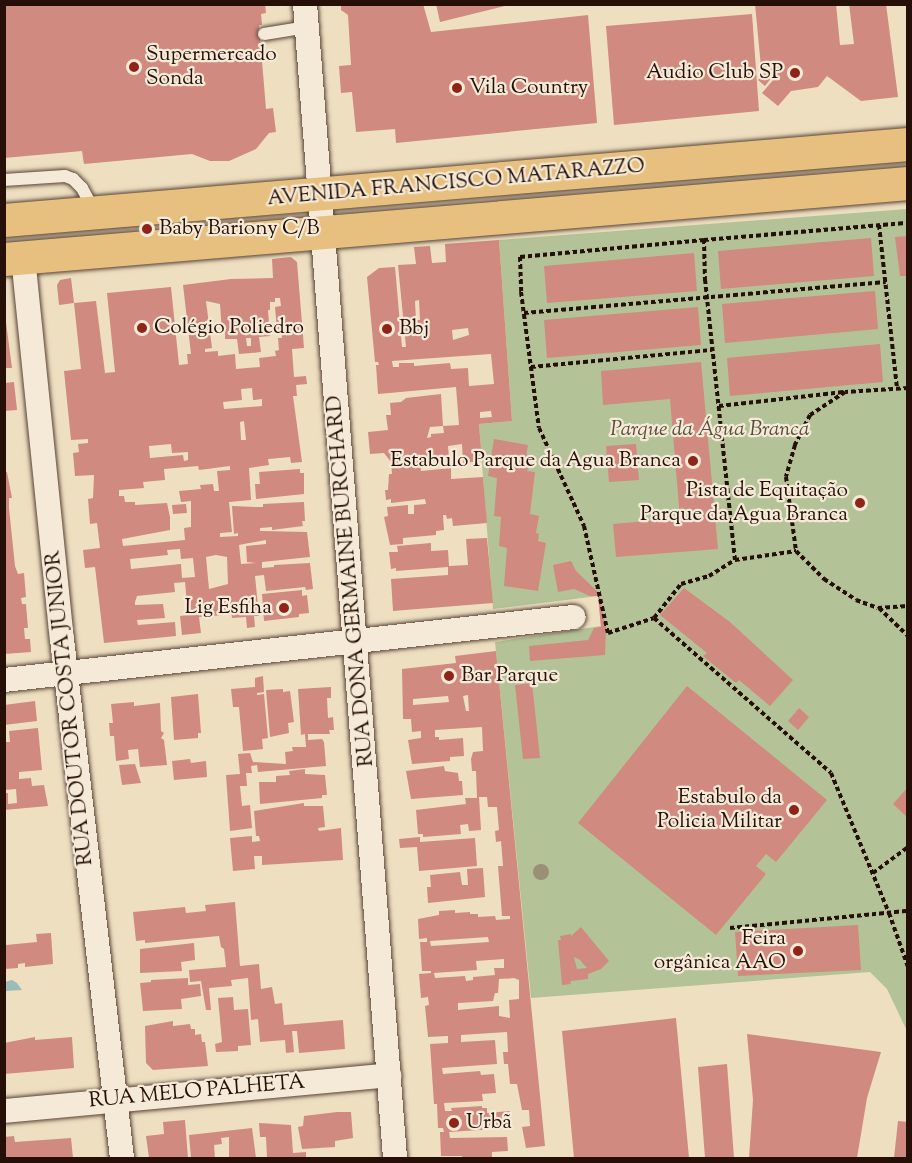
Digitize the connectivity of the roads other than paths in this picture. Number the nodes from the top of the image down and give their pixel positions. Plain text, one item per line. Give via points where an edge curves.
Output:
1 (306, 16) edge
2 (264, 34) dead end
3 (908, 144) edge
4 (6, 178) edge
5 (908, 183) edge
6 (320, 195) junction
7 (95, 213) junction
8 (4, 220) edge
9 (322, 232) junction
10 (14, 258) edge
11 (574, 617) dead end
12 (356, 642) junction
13 (66, 674) junction
14 (4, 680) edge
15 (389, 1075) junction
16 (115, 1099) junction
17 (4, 1110) edge
18 (122, 1158) edge
19 (395, 1158) edge

1 - 2 lane
1 - 6 street, RUA DONA GERMAINE BURCHARD
3 - 6 main road, AVENIDA FRANCISCO MATARAZZO
4 - 7 lane via 73,179
5 - 9 main road, AVENIDA FRANCISCO MATARAZZO
6 - 7 main road, AVENIDA FRANCISCO MATARAZZO
6 - 9 street, RUA DONA GERMAINE BURCHARD
7 - 8 main road, AVENIDA FRANCISCO MATARAZZO
9 - 10 main road, AVENIDA FRANCISCO MATARAZZO
9 - 12 street, RUA DONA GERMAINE BURCHARD
10 - 13 street, RUA DOUTOR COSTA JUNIOR
11 - 12 street
12 - 13 street
12 - 15 street, RUA DONA GERMAINE BURCHARD
13 - 14 street
13 - 16 street, RUA DOUTOR COSTA JUNIOR
15 - 16 street, RUA MELO PALHETA
15 - 19 street, RUA DONA GERMAINE BURCHARD
16 - 17 street, RUA MELO PALHETA
16 - 18 street, RUA DOUTOR COSTA JUNIOR

